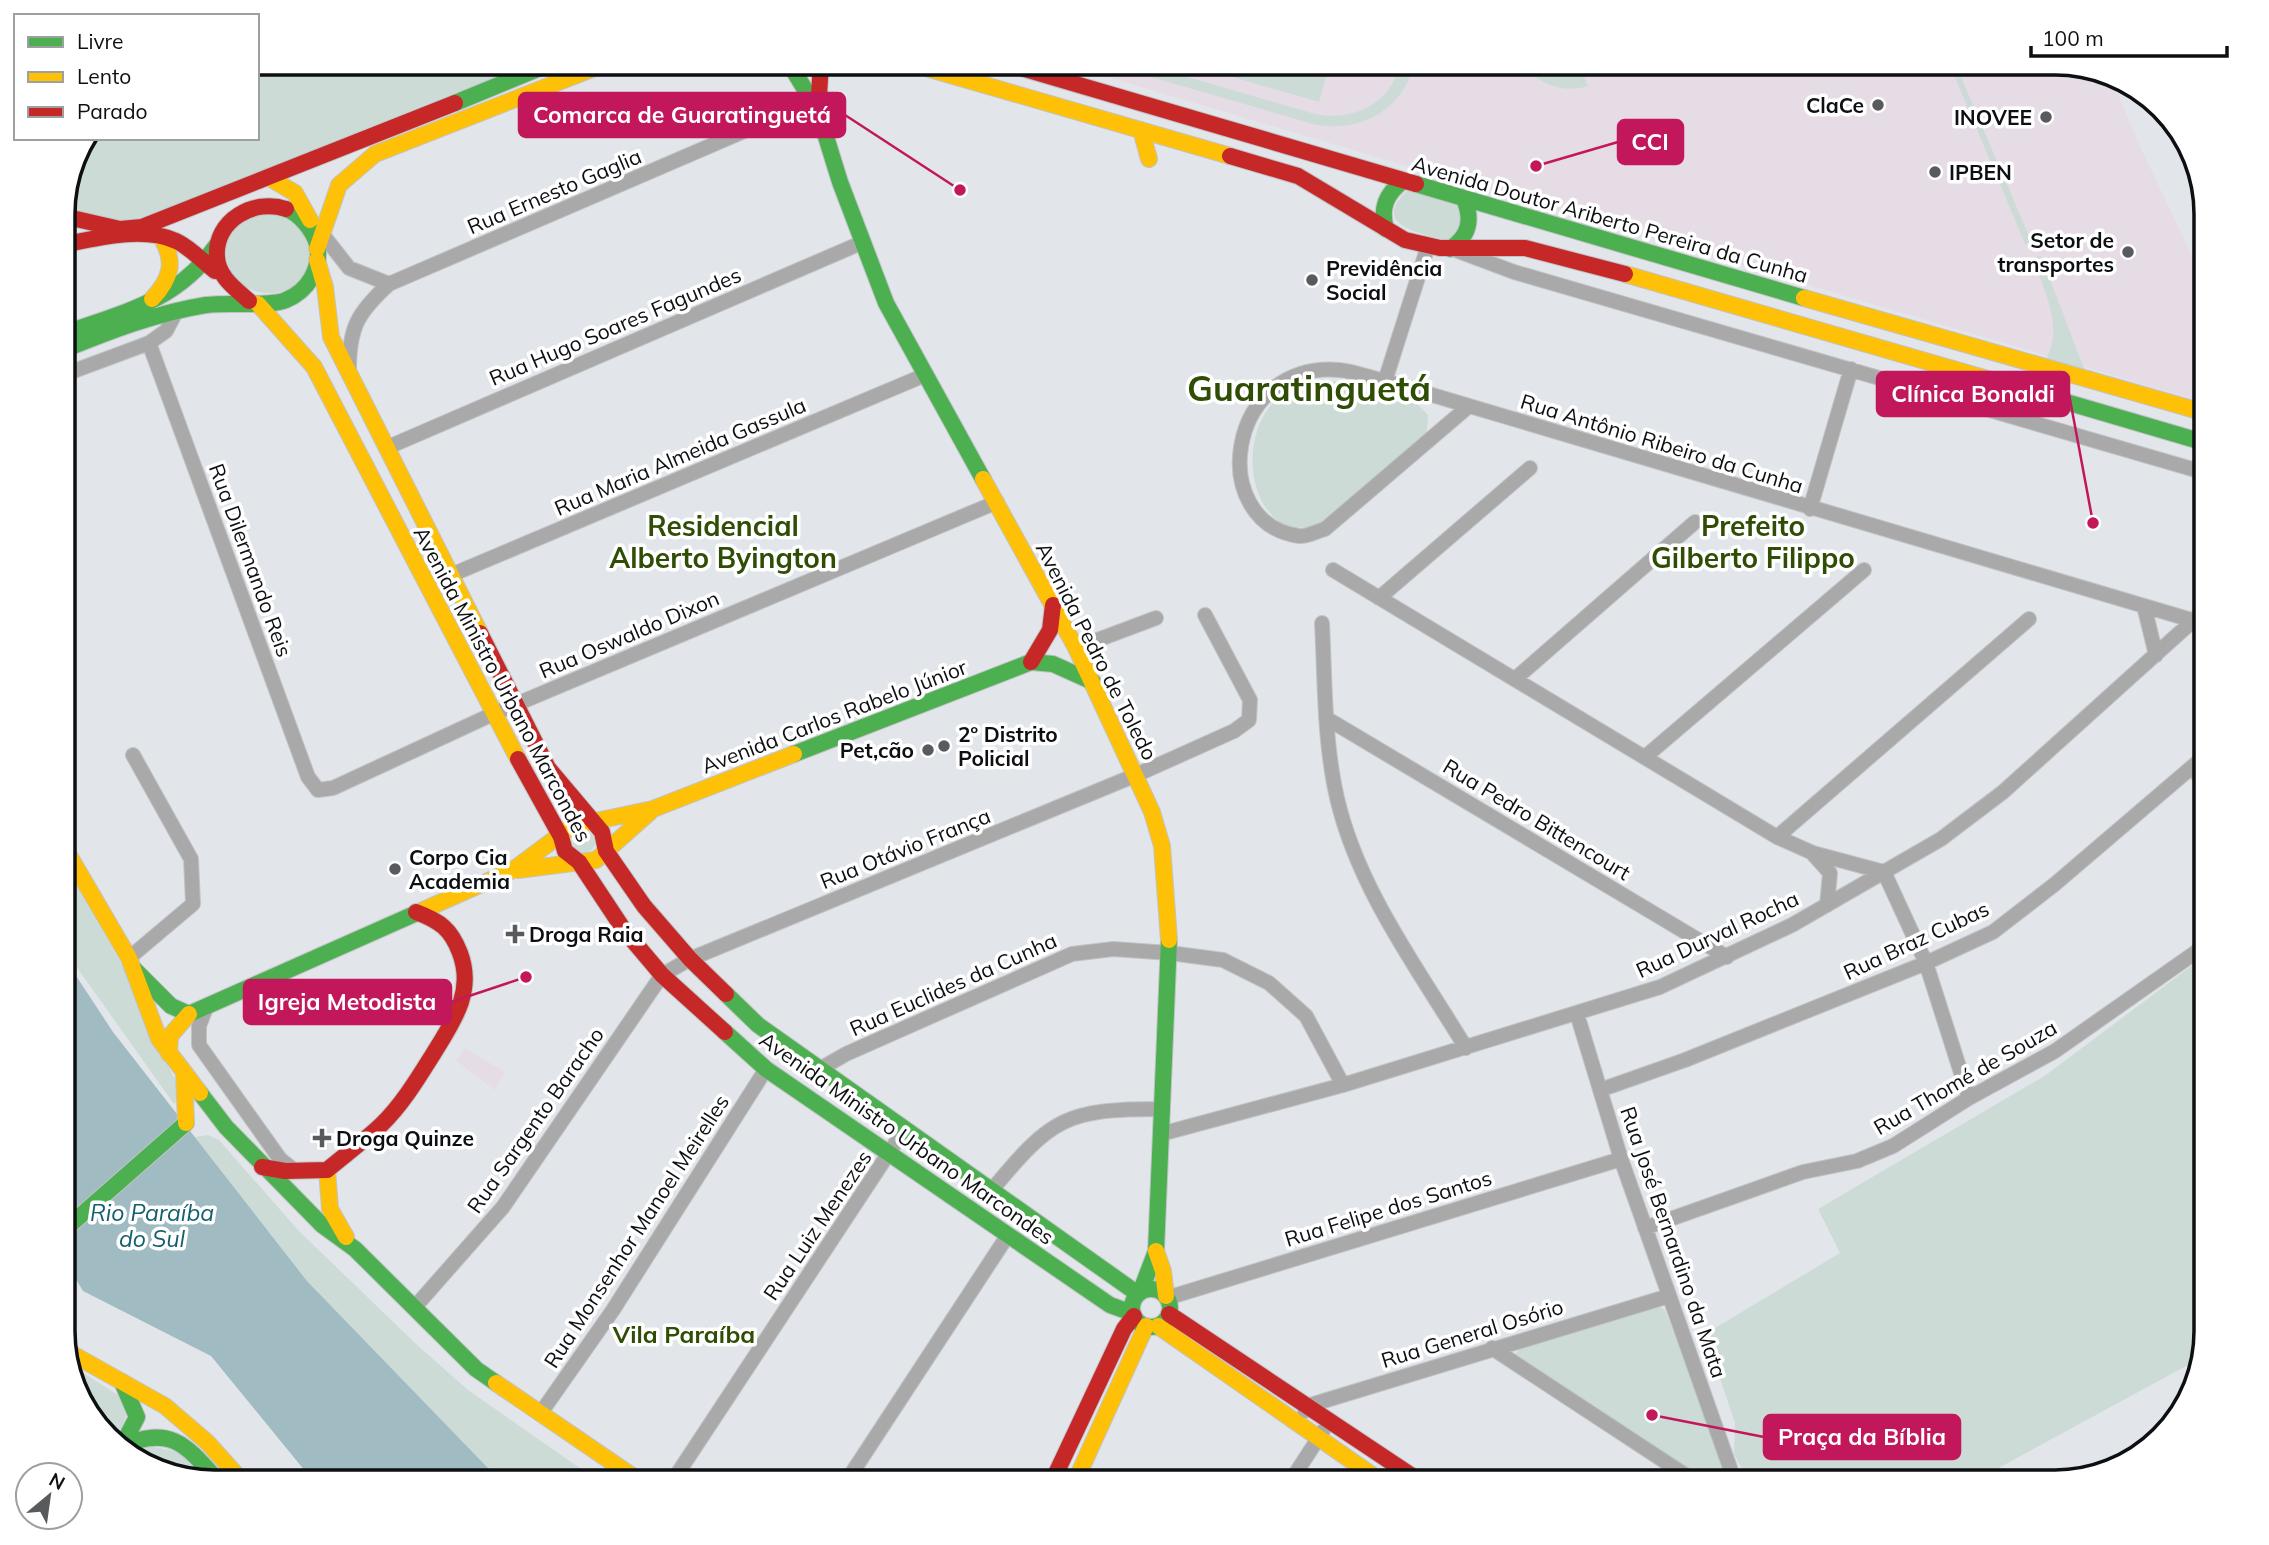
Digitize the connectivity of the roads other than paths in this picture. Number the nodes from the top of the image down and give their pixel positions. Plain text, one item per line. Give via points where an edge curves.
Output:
1 (522, 75) edge
2 (576, 75) edge
3 (796, 75) edge
4 (819, 75) edge
5 (951, 75) edge
6 (1044, 75) edge
7 (815, 106) junction
8 (1141, 130) junction
9 (1149, 159) dead end
10 (268, 177) junction
11 (1403, 181) junction
12 (237, 189) junction
13 (1464, 199) junction
14 (76, 219) edge
15 (1386, 229) junction
16 (161, 237) junction
17 (218, 241) junction
18 (76, 243) edge
19 (861, 243) junction
20 (318, 245) junction
21 (1428, 246) junction
22 (1450, 248) junction
23 (205, 265) junction
24 (221, 275) junction
25 (388, 284) junction
26 (149, 302) junction
27 (254, 303) junction
28 (177, 310) junction
29 (112, 323) junction
30 (76, 331) edge
31 (76, 343) edge
32 (149, 343) junction
33 (1851, 369) junction
34 (76, 370) edge
35 (349, 374) junction
36 (925, 375) junction
37 (1385, 381) junction
38 (1469, 406) junction
39 (2194, 410) edge
40 (2194, 440) edge
41 (386, 448) junction
42 (1530, 468) dead end
43 (2194, 469) edge
44 (997, 502) junction
45 (1810, 509) junction
46 (1695, 522) dead end
47 (1333, 570) dead end
48 (1864, 570) dead end
49 (451, 575) junction
50 (1380, 598) junction
51 (1052, 605) junction
52 (2144, 607) junction
53 (1205, 615) dead end
54 (1156, 618) dead end
55 (2029, 619) dead end
56 (2194, 621) edge
57 (2194, 622) edge
58 (1322, 623) dead end
59 (1074, 643) junction
60 (2156, 656) junction
61 (1039, 659) junction
62 (1515, 679) junction
63 (1093, 682) junction
64 (516, 705) junction
65 (493, 714) junction
66 (1326, 718) junction
67 (133, 755) dead end
68 (1645, 757) junction
69 (2193, 766) edge
70 (1136, 775) junction
71 (318, 790) joint
72 (653, 809) junction
73 (592, 824) junction
74 (561, 837) junction
75 (1777, 837) junction
76 (606, 850) junction
77 (1812, 853) junction
78 (579, 862) junction
79 (76, 868) edge
80 (513, 870) junction
81 (1884, 872) junction
82 (472, 889) junction
83 (1826, 905) junction
84 (416, 912) junction
85 (453, 934) junction
86 (1170, 953) junction
87 (2194, 953) edge
88 (1727, 957) junction
89 (690, 959) junction
90 (131, 963) junction
91 (1926, 963) junction
92 (662, 975) junction
93 (206, 1008) junction
94 (190, 1014) junction
95 (1577, 1014) junction
96 (1466, 1048) junction
97 (169, 1055) junction
98 (183, 1069) junction
99 (766, 1069) junction
100 (818, 1070) junction
101 (1343, 1085) junction
102 (1600, 1090) junction
103 (1969, 1098) junction
104 (1162, 1109) junction
105 (184, 1125) junction
106 (226, 1127) junction
107 (904, 1130) junction
108 (1161, 1135) junction
109 (888, 1154) junction
110 (1621, 1159) junction
111 (262, 1167) junction
112 (327, 1170) junction
113 (296, 1172) junction
114 (991, 1191) junction
115 (76, 1220) edge
116 (1645, 1228) junction
117 (1007, 1235) junction
118 (355, 1249) junction
119 (1156, 1251) junction
120 (1139, 1293) junction
121 (1669, 1296) junction
122 (414, 1308) junction
123 (1153, 1313) junction
124 (1492, 1348) junction
125 (78, 1356) edge
126 (121, 1382) junction
127 (1307, 1406) junction
128 (540, 1414) junction
129 (1330, 1421) junction
130 (1297, 1424) junction
131 (126, 1438) edge
132 (1318, 1438) junction
133 (131, 1442) edge
134 (207, 1470) edge
135 (232, 1470) edge
136 (622, 1470) edge
137 (680, 1470) edge
138 (854, 1470) edge
139 (1058, 1470) edge
140 (1081, 1470) edge
141 (1298, 1470) edge
142 (1365, 1470) edge
143 (1403, 1470) edge
144 (1678, 1470) edge
145 (1730, 1470) edge

1 - 10 street
2 - 20 street via 375,154 350,170 335,187
3 - 7 street, Avenida Pedro de Toledo
4 - 7 street, Avenida Pedro de Toledo
5 - 8 street
6 - 11 street, Avenida Doutor Ariberto Pereira da Cunha
7 - 19 street, Avenida Pedro de Toledo
7 - 25 street, Rua Ernesto Gaglia
8 - 9 street
8 - 15 street via 1298,176
10 - 12 street
10 - 20 street, Avenida Ministro Urbano Marcondes via 295,193 308,213
11 - 13 street, Avenida Doutor Ariberto Pereira da Cunha
11 - 15 street via 1382,206
12 - 14 street via 142,227 120,229
12 - 17 street via 223,215
13 - 22 street via 1470,229 1462,242
13 - 39 street, Avenida Doutor Ariberto Pereira da Cunha
15 - 21 street
16 - 18 street
16 - 23 street via 176,241
16 - 26 street via 170,250 171,275
17 - 20 street via 241,210 276,204 306,222
17 - 23 street
17 - 24 street
19 - 36 street, Avenida Pedro de Toledo via 886,303
19 - 41 street, Rua Hugo Soares Fagundes
20 - 25 street via 349,268
20 - 27 street via 311,279 297,295 279,303
20 - 35 street, Avenida Ministro Urbano Marcondes via 331,337
21 - 22 street
21 - 37 street
22 - 33 street via 1514,272
22 - 40 street via 1525,248 1566,257
23 - 24 street
23 - 26 street via 171,295
24 - 27 street via 233,291
25 - 35 street via 358,316 349,343
26 - 29 street
27 - 28 street
27 - 65 street, Avenida Ministro Urbano Marcondes via 314,367
28 - 29 street
28 - 32 street via 166,331
29 - 30 street
29 - 31 street
32 - 34 street
32 - 71 street, Rua Dilermando Reis via 308,777
33 - 43 street
33 - 45 street
35 - 41 street, Avenida Ministro Urbano Marcondes
36 - 44 street, Avenida Pedro de Toledo
36 - 49 street, Rua Maria Almeida Gassula
37 - 38 street, Rua Antônio Ribeiro da Cunha
37 - 38 street, Rua Antônio Ribeiro da Cunha via 1338,370 1304,374 1276,386 1256,405 1237,455 1242,482 1256,511 1275,527 1301,536 1325,529
38 - 45 street, Rua Antônio Ribeiro da Cunha
41 - 49 street, Avenida Ministro Urbano Marcondes
42 - 50 street
44 - 51 street, Avenida Pedro de Toledo
44 - 64 street, Rua Oswaldo Dixon
45 - 52 street, Rua Antônio Ribeiro da Cunha
46 - 62 street
47 - 50 street
48 - 68 street
49 - 64 street, Avenida Ministro Urbano Marcondes
50 - 62 street
51 - 59 street, Avenida Pedro de Toledo
51 - 61 street via 1051,629
52 - 56 street, Rua Antônio Ribeiro da Cunha
52 - 60 street
53 - 70 street, Rua Otávio França via 1250,700 1249,720
54 - 59 street
55 - 75 street
57 - 60 street, Rua Durval Rocha
58 - 66 street
59 - 61 street, Avenida Carlos Rabelo Júnior
59 - 63 street, Avenida Pedro de Toledo
60 - 81 street, Rua Durval Rocha via 2003,792 1941,839
61 - 63 street
61 - 72 street, Avenida Carlos Rabelo Júnior
62 - 68 street
63 - 70 street, Avenida Pedro de Toledo
64 - 65 street, Rua Oswaldo Dixon
64 - 73 street, Avenida Ministro Urbano Marcondes via 548,768
65 - 71 street, Rua Oswaldo Dixon via 333,789
65 - 74 street, Avenida Ministro Urbano Marcondes
66 - 88 street, Rua Pedro Bittencourt
66 - 96 street via 1337,798 1357,861 1392,928
67 - 90 street via 191,859 193,904
68 - 75 street
69 - 91 street, Rua Braz Cubas via 1993,932
70 - 86 street, Avenida Pedro de Toledo via 1161,846
70 - 89 street, Rua Otávio França
72 - 73 street, Avenida Carlos Rabelo Júnior
72 - 76 street, Avenida Carlos Rabelo Júnior
73 - 74 street, Avenida Carlos Rabelo Júnior via 572,826
73 - 76 street, Avenida Ministro Urbano Marcondes via 601,832
74 - 78 street, Avenida Ministro Urbano Marcondes via 565,852
74 - 80 street, Avenida Carlos Rabelo Júnior
75 - 77 street
76 - 78 street, Avenida Carlos Rabelo Júnior via 596,860
76 - 89 street, Avenida Ministro Urbano Marcondes via 643,906
77 - 81 street
77 - 83 street via 1830,873
78 - 80 street, Avenida Carlos Rabelo Júnior
78 - 92 street, Avenida Ministro Urbano Marcondes via 624,930
79 - 90 street
80 - 82 street, Avenida Carlos Rabelo Júnior
81 - 83 street, Rua Durval Rocha
81 - 91 street
82 - 84 street, Avenida Carlos Rabelo Júnior
82 - 85 street via 455,916
83 - 88 street, Rua Durval Rocha
84 - 85 street via 437,920
84 - 93 street, Avenida Carlos Rabelo Júnior
85 - 112 street via 466,969 466,993 453,1021 417,1080 382,1124
86 - 100 street, Rua Euclides da Cunha via 1113,949 1072,954
86 - 101 street, Rua Euclides da Cunha via 1223,960 1269,983 1306,1016
86 - 104 street, Avenida Pedro de Toledo
87 - 103 street, Rua Thomé de Souza via 2055,1051
88 - 95 street, Rua Durval Rocha via 1660,987
89 - 92 street, Rua Sargento Baracho
89 - 100 street, Avenida Ministro Urbano Marcondes via 758,1026
90 - 94 street via 171,1006
90 - 97 street
91 - 102 street, Rua Braz Cubas via 1697,1056
91 - 103 street
92 - 99 street, Avenida Ministro Urbano Marcondes
92 - 122 street, Rua Sargento Baracho via 503,1207
93 - 94 street, Avenida Carlos Rabelo Júnior
93 - 113 street via 199,1026 199,1045 280,1159
94 - 97 street via 170,1036
95 - 96 street, Rua Durval Rocha
95 - 102 street, Rua José Bernardino da Mata
96 - 101 street, Rua Durval Rocha
97 - 98 street
98 - 105 street via 187,1093
98 - 106 street
99 - 109 street, Avenida Ministro Urbano Marcondes
99 - 128 street, Rua Monsenhor Manoel Meirelles via 613,1310
100 - 107 street, Avenida Ministro Urbano Marcondes
101 - 108 street, Rua Durval Rocha
102 - 110 street, Rua José Bernardino da Mata
103 - 116 street, Rua Thomé de Souza via 1857,1161 1803,1172
104 - 108 street, Avenida Pedro de Toledo
104 - 114 street via 1111,1109 1068,1117 1029,1144
105 - 106 street via 208,1122
105 - 115 street
106 - 111 street
107 - 109 street, Rua Luiz Menezes
107 - 114 street, Avenida Ministro Urbano Marcondes
108 - 119 street, Avenida Pedro de Toledo
109 - 117 street, Avenida Ministro Urbano Marcondes
109 - 137 street, Rua Luiz Menezes
110 - 116 street, Rua José Bernardino da Mata
110 - 123 street, Rua Felipe dos Santos
111 - 113 street
111 - 118 street via 322,1225
112 - 113 street
112 - 118 street via 330,1209
114 - 120 street, Avenida Ministro Urbano Marcondes
116 - 121 street, Rua José Bernardino da Mata
117 - 123 street, Avenida Ministro Urbano Marcondes via 1110,1305
117 - 138 street
118 - 122 street
119 - 120 street
119 - 123 street via 1163,1271
120 - 123 street via 1132,1303
120 - 123 street via 1157,1290
121 - 124 street, Rua General Osório
121 - 145 street, Rua José Bernardino da Mata
122 - 128 street via 476,1368
123 - 127 street, Avenida Ministro Urbano Marcondes
123 - 130 street, Avenida Ministro Urbano Marcondes
123 - 139 street via 1124,1329
123 - 140 street
124 - 127 street, Rua General Osório
124 - 144 street
125 - 126 street
126 - 131 street via 137,1417
126 - 135 street via 192,1427
127 - 129 street, Avenida Ministro Urbano Marcondes
127 - 130 street
128 - 136 street
129 - 132 street
129 - 143 street, Avenida Ministro Urbano Marcondes
130 - 132 street, Avenida Ministro Urbano Marcondes
132 - 141 street
132 - 142 street, Avenida Ministro Urbano Marcondes
133 - 134 street via 159,1434 180,1442

